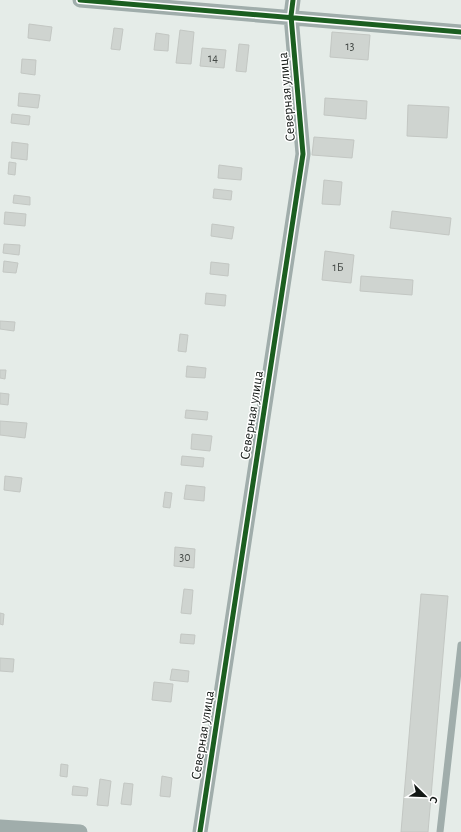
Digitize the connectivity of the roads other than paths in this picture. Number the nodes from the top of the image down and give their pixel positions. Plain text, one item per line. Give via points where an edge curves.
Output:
1 (80, 0) edge
2 (293, 0) edge
3 (291, 16) junction
4 (461, 32) edge
5 (461, 645) edge
6 (0, 826) edge
7 (80, 832) edge
8 (200, 832) edge
9 (440, 832) edge

1 - 3 street
2 - 3 street, Северная улица
3 - 4 street
3 - 8 street, Северная улица via 302,154
5 - 9 lane
6 - 7 street

